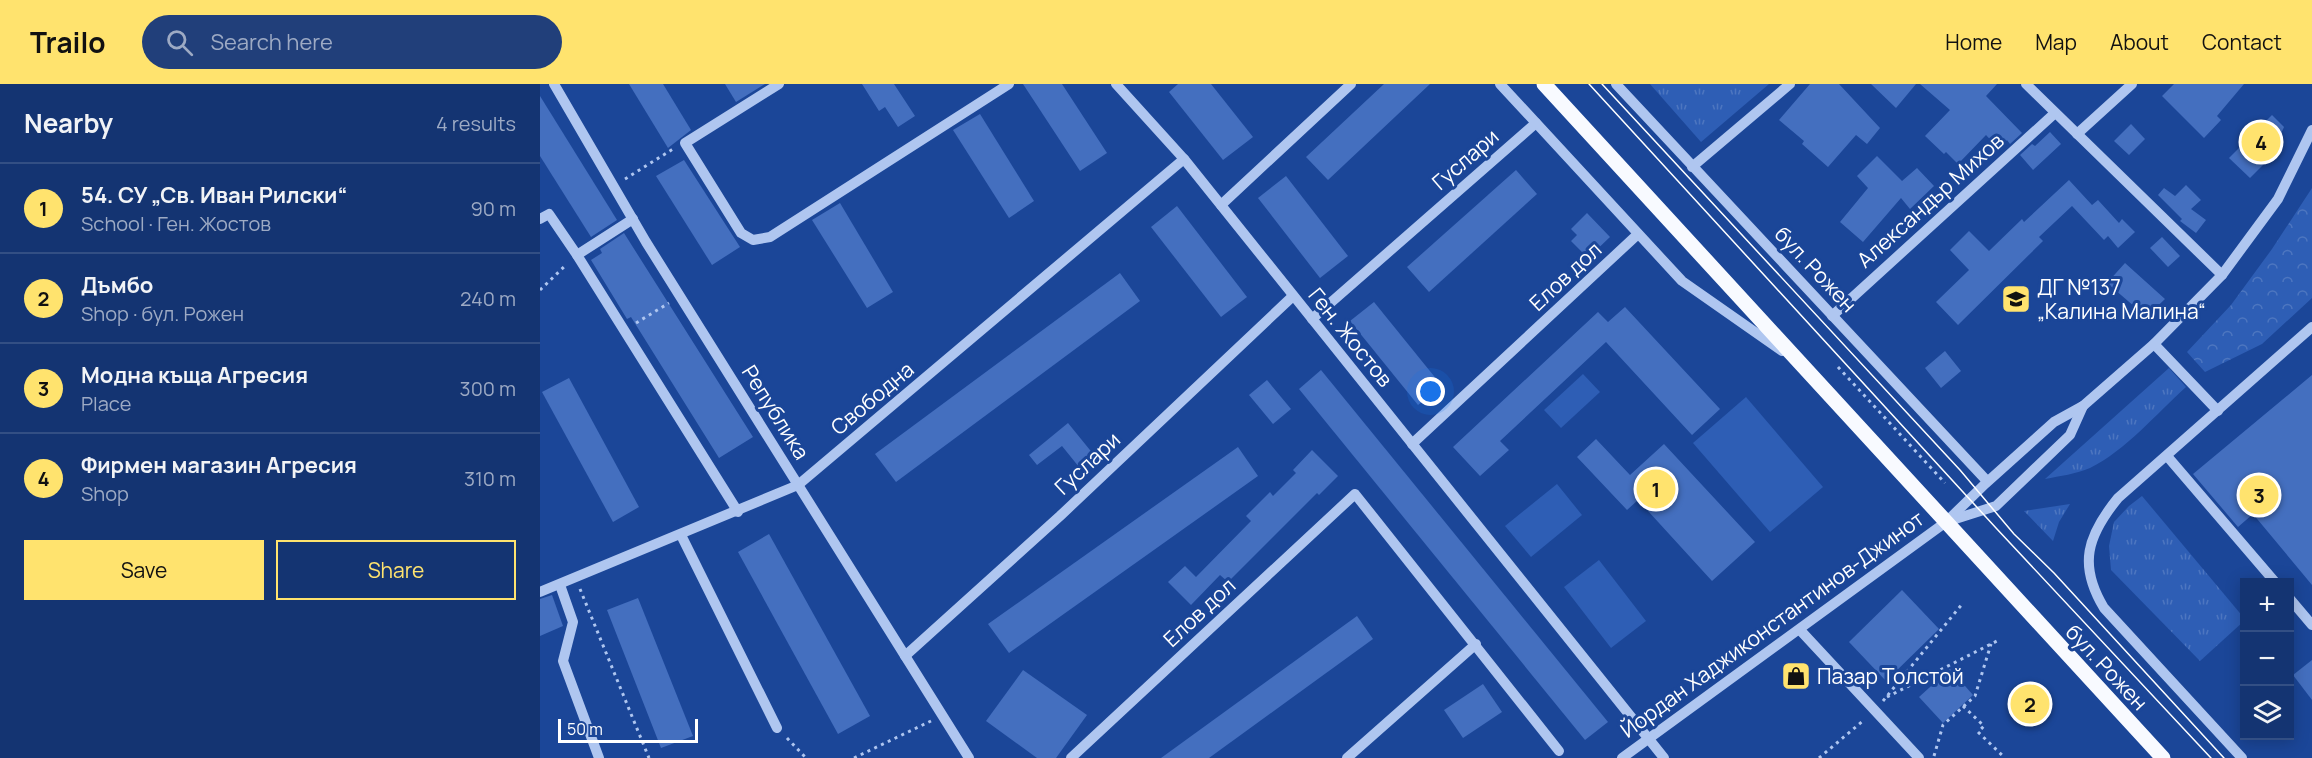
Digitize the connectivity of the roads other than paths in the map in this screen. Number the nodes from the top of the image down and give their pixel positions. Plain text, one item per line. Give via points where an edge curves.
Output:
1 (554, 84) edge
2 (780, 84) edge
3 (1009, 84) edge
4 (1351, 84) edge
5 (1500, 84) edge
6 (1544, 84) edge
7 (1616, 84) edge
8 (1790, 84) edge
9 (2026, 84) edge
10 (2132, 84) edge
11 (1119, 85) edge
12 (2055, 113) junction
13 (1536, 123) junction
14 (2312, 130) edge
15 (2078, 134) junction
16 (1184, 159) junction
17 (1692, 167) junction
18 (1221, 205) junction
19 (540, 219) edge
20 (633, 219) junction
21 (1638, 234) junction
22 (577, 255) junction
23 (2222, 275) junction
24 (1293, 296) junction
25 (1832, 316) junction
26 (1312, 319) junction
27 (2312, 327) edge
28 (2154, 344) junction
29 (1802, 365) junction
30 (2083, 406) junction
31 (2218, 411) junction
32 (1412, 444) junction
33 (2167, 456) junction
34 (1987, 481) junction
35 (798, 485) junction
36 (738, 512) junction
37 (1946, 522) junction
38 (681, 535) junction
39 (2273, 578) edge
40 (560, 585) junction
41 (540, 592) edge
42 (2294, 605) edge
43 (2312, 625) edge
44 (1800, 630) junction
45 (1476, 644) junction
46 (904, 656) junction
47 (777, 728) road end
48 (1649, 740) junction
49 (1559, 751) dead end
50 (599, 758) edge
51 (969, 758) edge
52 (1071, 758) edge
53 (1347, 758) edge
54 (1622, 758) edge
55 (1664, 758) edge
56 (1920, 758) edge
57 (2163, 758) edge
58 (2242, 758) edge

1 - 20 street, Република
2 - 3 street via 685,142 741,233 753,240 770,237
4 - 18 street
5 - 13 street, бул. Рожен
6 - 29 main road, бул. Рожен
7 - 17 street, бул. Рожен
8 - 17 street
9 - 12 street
10 - 15 street
11 - 16 street, Ген. Жостов
12 - 15 street
12 - 25 street, Александър Михов
13 - 21 street, бул. Рожен
13 - 26 street, Гуслари
14 - 23 street via 2278,199
15 - 23 street
16 - 18 street, Ген. Жостов
16 - 35 street, Свободна
17 - 25 street, бул. Рожен
18 - 24 street, Ген. Жостов
19 - 22 street via 549,214
20 - 22 street
20 - 35 street, Република
21 - 29 street, бул. Рожен via 1682,281
21 - 32 street, Елов дол
22 - 36 street
23 - 28 street
24 - 26 street, Ген. Жостов
24 - 46 street, Гуслари via 1060,516
25 - 34 street, бул. Рожен
26 - 32 street, Ген. Жостов
27 - 31 street, бул. Рожен
28 - 30 street
28 - 31 street
29 - 37 main road, бул. Рожен
30 - 34 street via 2055,422
30 - 37 street via 2070,435 1996,506
31 - 33 street, бул. Рожен
32 - 48 street, Ген. Жостов
33 - 39 street
33 - 58 street, бул. Рожен via 2103,516 2088,554 2088,570 2093,590 2104,608
34 - 37 street
35 - 36 street, Свободна
35 - 46 street, Република
36 - 38 street, Свободна
37 - 44 street, Йордан Хаджиконстантинов-Джинот
37 - 57 main road, бул. Рожен
38 - 40 street, Свободна
38 - 47 street
40 - 41 street, Свободна
40 - 50 street via 573,621 563,661
42 - 43 street
44 - 48 street, Йордан Хаджиконстантинов-Джинот
44 - 56 street
45 - 49 street
45 - 52 street, Елов дол via 1355,494
45 - 53 street
46 - 51 street, Република
48 - 54 street, Йордан Хаджиконстантинов-Джинот
48 - 55 street, Ген. Жостов

